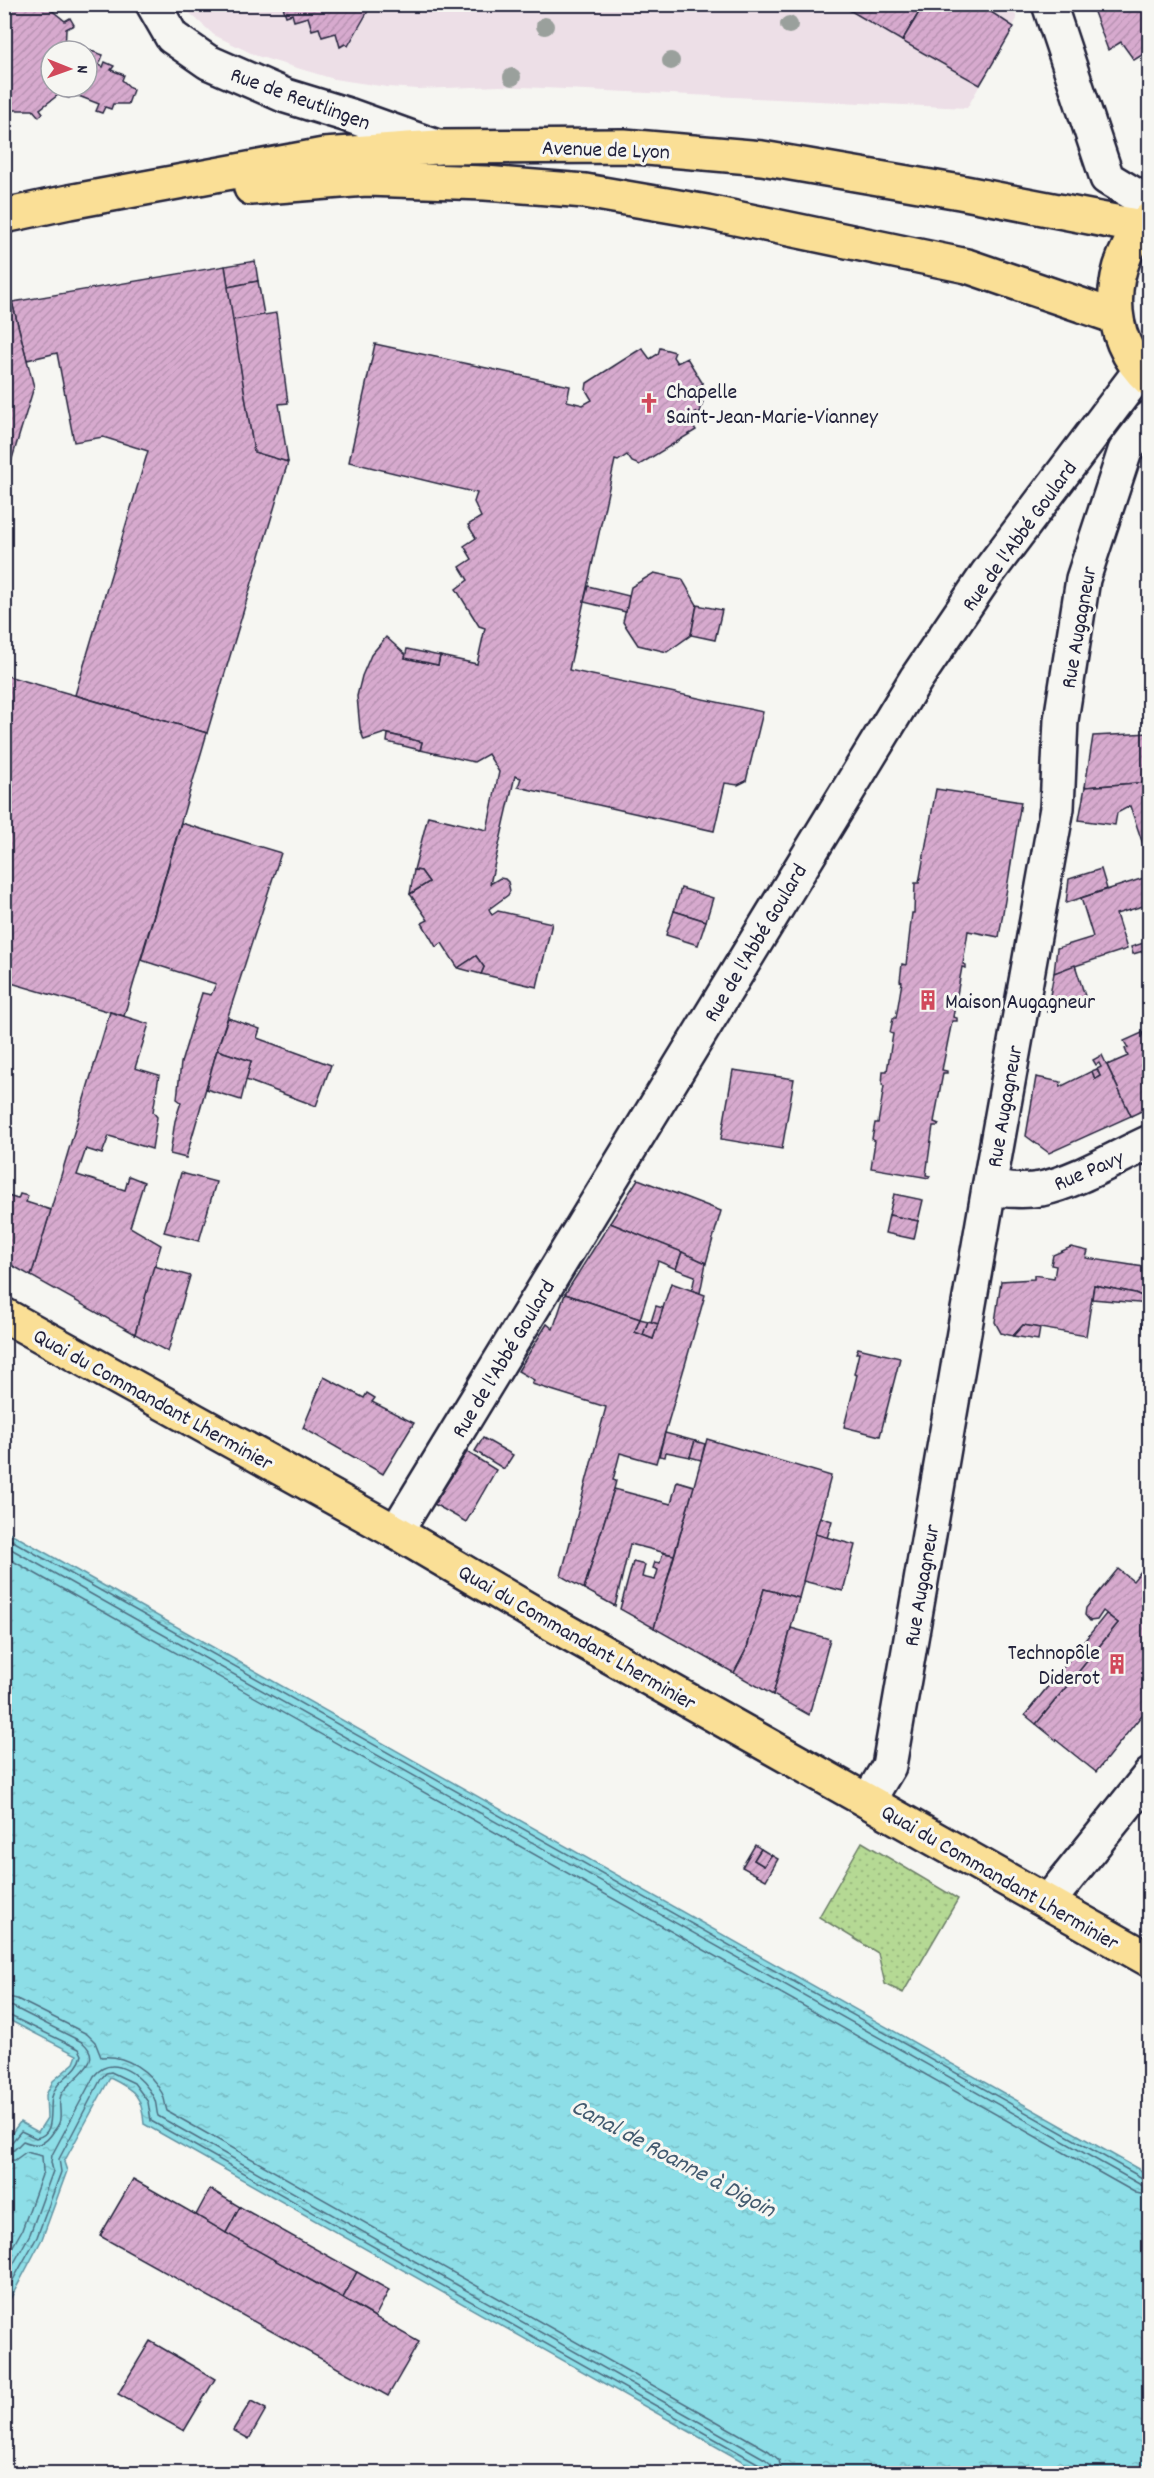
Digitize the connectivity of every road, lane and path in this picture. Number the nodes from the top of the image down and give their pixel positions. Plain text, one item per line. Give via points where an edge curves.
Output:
1 (153, 4) edge
2 (1049, 4) edge
3 (437, 147) junction
4 (69, 202) junction
5 (4, 216) edge
6 (1146, 217) edge
7 (1116, 317) junction
8 (1144, 376) edge
9 (1149, 418) edge
10 (1149, 1142) edge
11 (989, 1188) junction
12 (4, 1315) edge
13 (396, 1532) junction
14 (1149, 1775) edge
15 (868, 1801) junction
16 (1048, 1902) junction
17 (1149, 1960) edge

1 - 3 street, Rue de Reutlingen via 172,37 208,62 286,96
2 - 6 street via 1107,178
3 - 4 main road, Avenue de Lyon via 324,156
3 - 6 main road, Avenue de Lyon via 624,146 762,158 960,192
4 - 5 main road, Avenue de Lyon
4 - 7 main road, Avenue de Lyon via 366,179 585,191 966,266
6 - 7 main road via 1124,254 1115,285
7 - 8 main road via 1124,345
8 - 13 street, Rue de l'Abbé Goulard via 987,574 916,679
9 - 11 street, Rue Augagneur via 1125,451 1083,579 1061,720 1057,807
10 - 11 street, Rue Pavy via 1056,1185 1014,1191
11 - 15 street, Rue Augagneur via 889,1766
12 - 13 main road, Quai du Commandant Lherminier
13 - 15 main road, Quai du Commandant Lherminier
14 - 16 street
15 - 16 main road, Quai du Commandant Lherminier
16 - 17 main road, Quai du Commandant Lherminier

